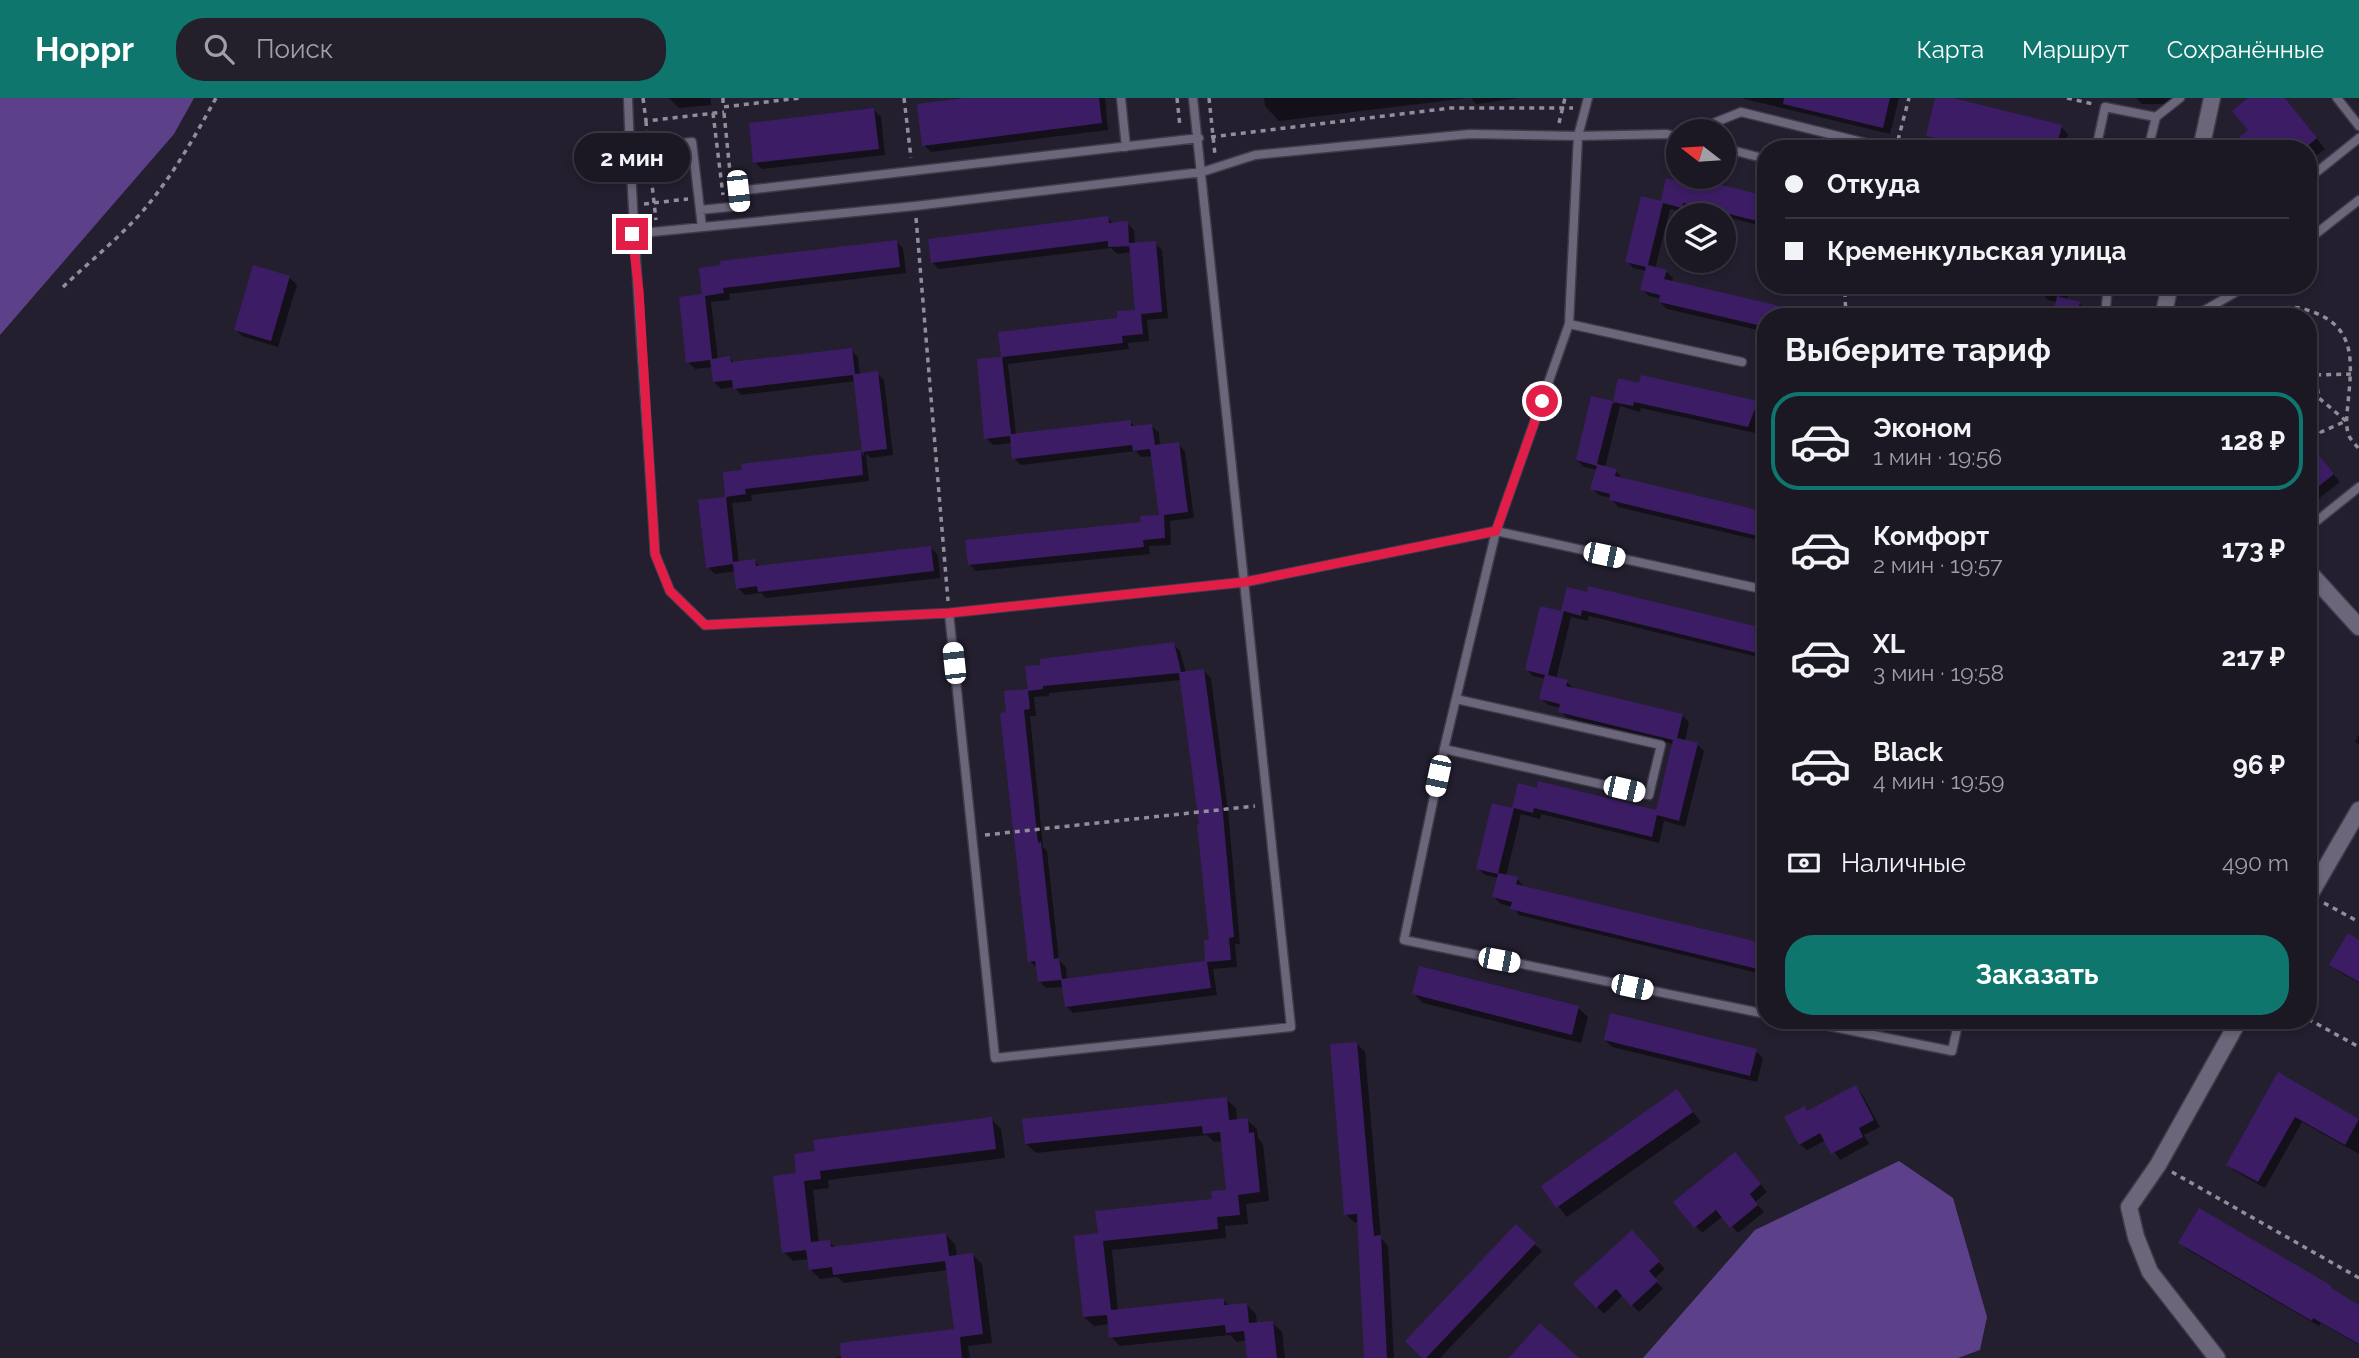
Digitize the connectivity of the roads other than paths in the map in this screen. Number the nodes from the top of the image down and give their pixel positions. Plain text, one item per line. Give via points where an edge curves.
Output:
1 (628, 98) edge
2 (1121, 98) edge
3 (1194, 98) edge
4 (1588, 98) edge
5 (2180, 98) edge
6 (2212, 98) edge
7 (2337, 98) edge
8 (2156, 117) junction
9 (1724, 119) edge
10 (2359, 126) edge
11 (1666, 134) edge
12 (1578, 136) junction
13 (1199, 138) junction
14 (2359, 138) edge
15 (1854, 140) edge
16 (2098, 140) edge
17 (2150, 140) edge
18 (2203, 140) edge
19 (1126, 146) junction
20 (629, 149) junction
21 (1736, 151) edge
22 (1757, 157) edge
23 (1202, 172) junction
24 (2317, 172) edge
25 (2359, 200) edge
26 (700, 210) junction
27 (702, 227) junction
28 (2317, 233) edge
29 (632, 234) junction
30 (2233, 294) edge
31 (2208, 308) edge
32 (1569, 324) junction
33 (1742, 362) dead end
34 (2359, 487) edge
35 (2317, 521) edge
36 (1496, 531) junction
37 (2317, 580) edge
38 (1245, 582) junction
39 (1757, 588) edge
40 (949, 613) junction
41 (2359, 627) edge
42 (1456, 699) junction
43 (1444, 749) junction
44 (2359, 810) edge
45 (2317, 882) edge
46 (1757, 1012) edge
47 (1843, 1029) edge
48 (1957, 1029) edge
49 (2234, 1029) edge
50 (2217, 1358) edge

1 - 20 lane
2 - 19 lane
3 - 13 lane
4 - 12 lane
5 - 8 lane
6 - 18 street
7 - 10 lane
8 - 16 lane via 2105,107
8 - 17 lane
9 - 15 lane via 1741,112
11 - 12 lane
12 - 23 lane via 1470,134 1255,156
12 - 32 lane
13 - 19 lane
13 - 23 lane
14 - 24 lane
19 - 26 lane via 738,191 740,206
20 - 26 lane via 692,142
20 - 29 lane
21 - 22 lane
23 - 27 lane
23 - 38 lane
25 - 28 lane
26 - 27 lane
27 - 29 lane
29 - 40 lane via 655,554 670,591 705,625
30 - 31 lane
32 - 33 lane
32 - 36 lane
34 - 35 lane
36 - 38 lane
36 - 39 lane
36 - 42 lane
37 - 41 street
38 - 40 lane
38 - 40 lane via 1292,1027 995,1058
42 - 43 lane
42 - 43 lane via 1661,745 1649,795
43 - 46 lane via 1404,940
44 - 45 street
47 - 48 lane via 1952,1051
49 - 50 street via 2129,1207 2150,1272

